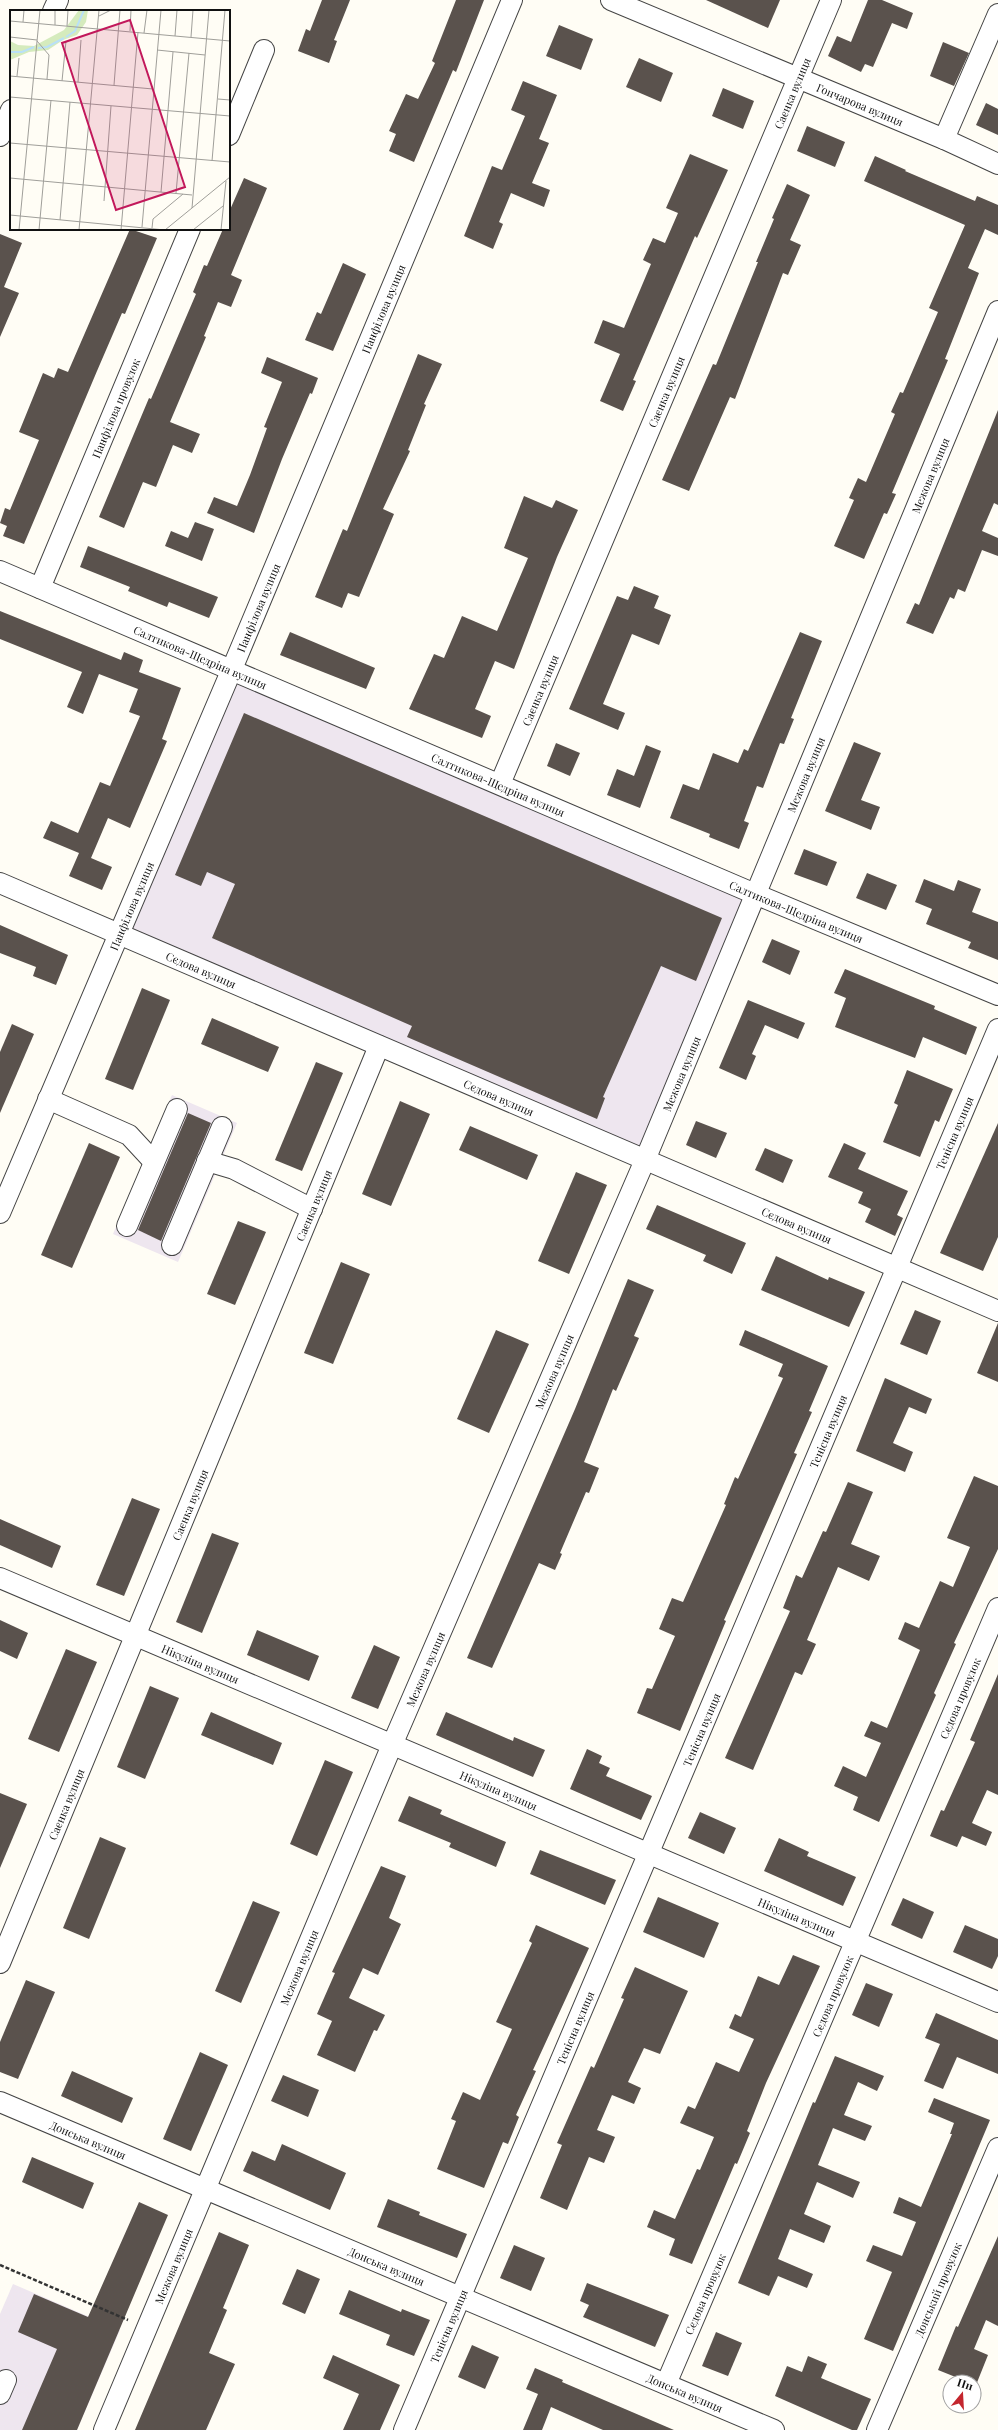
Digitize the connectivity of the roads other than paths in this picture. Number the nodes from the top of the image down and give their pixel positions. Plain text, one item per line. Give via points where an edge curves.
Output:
1 (58, 0) edge
2 (512, 0) edge
3 (610, 0) edge
4 (831, 0) edge
5 (53, 10) edge
6 (998, 14) edge
7 (264, 50) dead end
8 (798, 79) junction
9 (10, 112) edge
10 (230, 133) edge
11 (0, 136) edge
12 (944, 139) junction
13 (998, 164) edge
14 (190, 230) edge
15 (998, 311) edge
16 (0, 571) edge
17 (40, 588) junction
18 (232, 669) junction
19 (500, 784) junction
20 (0, 883) edge
21 (755, 894) junction
22 (119, 934) junction
23 (998, 995) edge
24 (998, 1029) edge
25 (379, 1046) junction
26 (48, 1099) junction
27 (177, 1109) dead end
28 (222, 1127) dead end
29 (645, 1160) junction
30 (207, 1161) junction
31 (154, 1162) junction
32 (312, 1209) junction
33 (0, 1213) edge
34 (128, 1226) dead end
35 (172, 1244) dead end
36 (897, 1268) junction
37 (998, 1311) edge
38 (0, 1578) edge
39 (998, 1608) edge
40 (135, 1635) junction
41 (392, 1744) junction
42 (648, 1853) junction
43 (6, 1932) edge
44 (855, 1942) junction
45 (0, 1962) edge
46 (998, 2002) edge
47 (0, 2102) edge
48 (998, 2148) edge
49 (207, 2190) junction
50 (459, 2297) junction
51 (666, 2384) junction
52 (104, 2430) edge
53 (404, 2430) edge
54 (774, 2430) edge
55 (877, 2430) edge

1 - 5 street
2 - 18 street, Панфілова вулиця
3 - 8 street, Гончарова вулиця
4 - 8 street, Саєнка вулиця
6 - 12 street
7 - 10 street
8 - 12 street, Гончарова вулиця
8 - 19 street, Саєнка вулиця
9 - 11 street
12 - 13 street, Гончарова вулиця
14 - 17 street, Панфілова провулок
15 - 21 street, Межова вулиця
16 - 17 street, Салтикова-Щедріна вулиця
17 - 18 street, Салтикова-Щедріна вулиця
18 - 19 street, Салтикова-Щедріна вулиця
18 - 22 street, Панфілова вулиця
19 - 21 street, Салтикова-Щедріна вулиця
20 - 22 street, Сєдова вулиця
21 - 23 street, Салтикова-Щедріна вулиця
21 - 29 street, Межова вулиця
22 - 25 street, Сєдова вулиця
22 - 26 street, Панфілова вулиця
24 - 36 street, Тенісна вулиця
25 - 29 street, Сєдова вулиця
25 - 32 street, Саєнка вулиця
26 - 31 street via 129,1135
26 - 33 street, Панфілова вулиця
27 - 31 street
28 - 30 street
29 - 36 street, Сєдова вулиця
29 - 41 street, Межова вулиця
30 - 32 street via 234,1169
30 - 35 street
31 - 34 street
32 - 40 street, Саєнка вулиця
36 - 37 street, Сєдова вулиця
36 - 42 street, Тенісна вулиця
38 - 40 street, Нікуліна вулиця
39 - 44 street, Сєдова провулок
40 - 41 street, Нікуліна вулиця
40 - 43 street, Саєнка вулиця
41 - 42 street, Нікуліна вулиця
41 - 49 street, Межова вулиця
42 - 44 street, Нікуліна вулиця
42 - 50 street, Тенісна вулиця
43 - 45 street, Саєнка вулиця
44 - 46 street, Нікуліна вулиця
44 - 51 street, Сєдова провулок
47 - 49 street, Донська вулиця
48 - 55 street, Донський провулок
49 - 50 street, Донська вулиця
49 - 52 street, Межова вулиця
50 - 51 street, Донська вулиця
50 - 53 street, Тенісна вулиця
51 - 54 street, Донська вулиця

